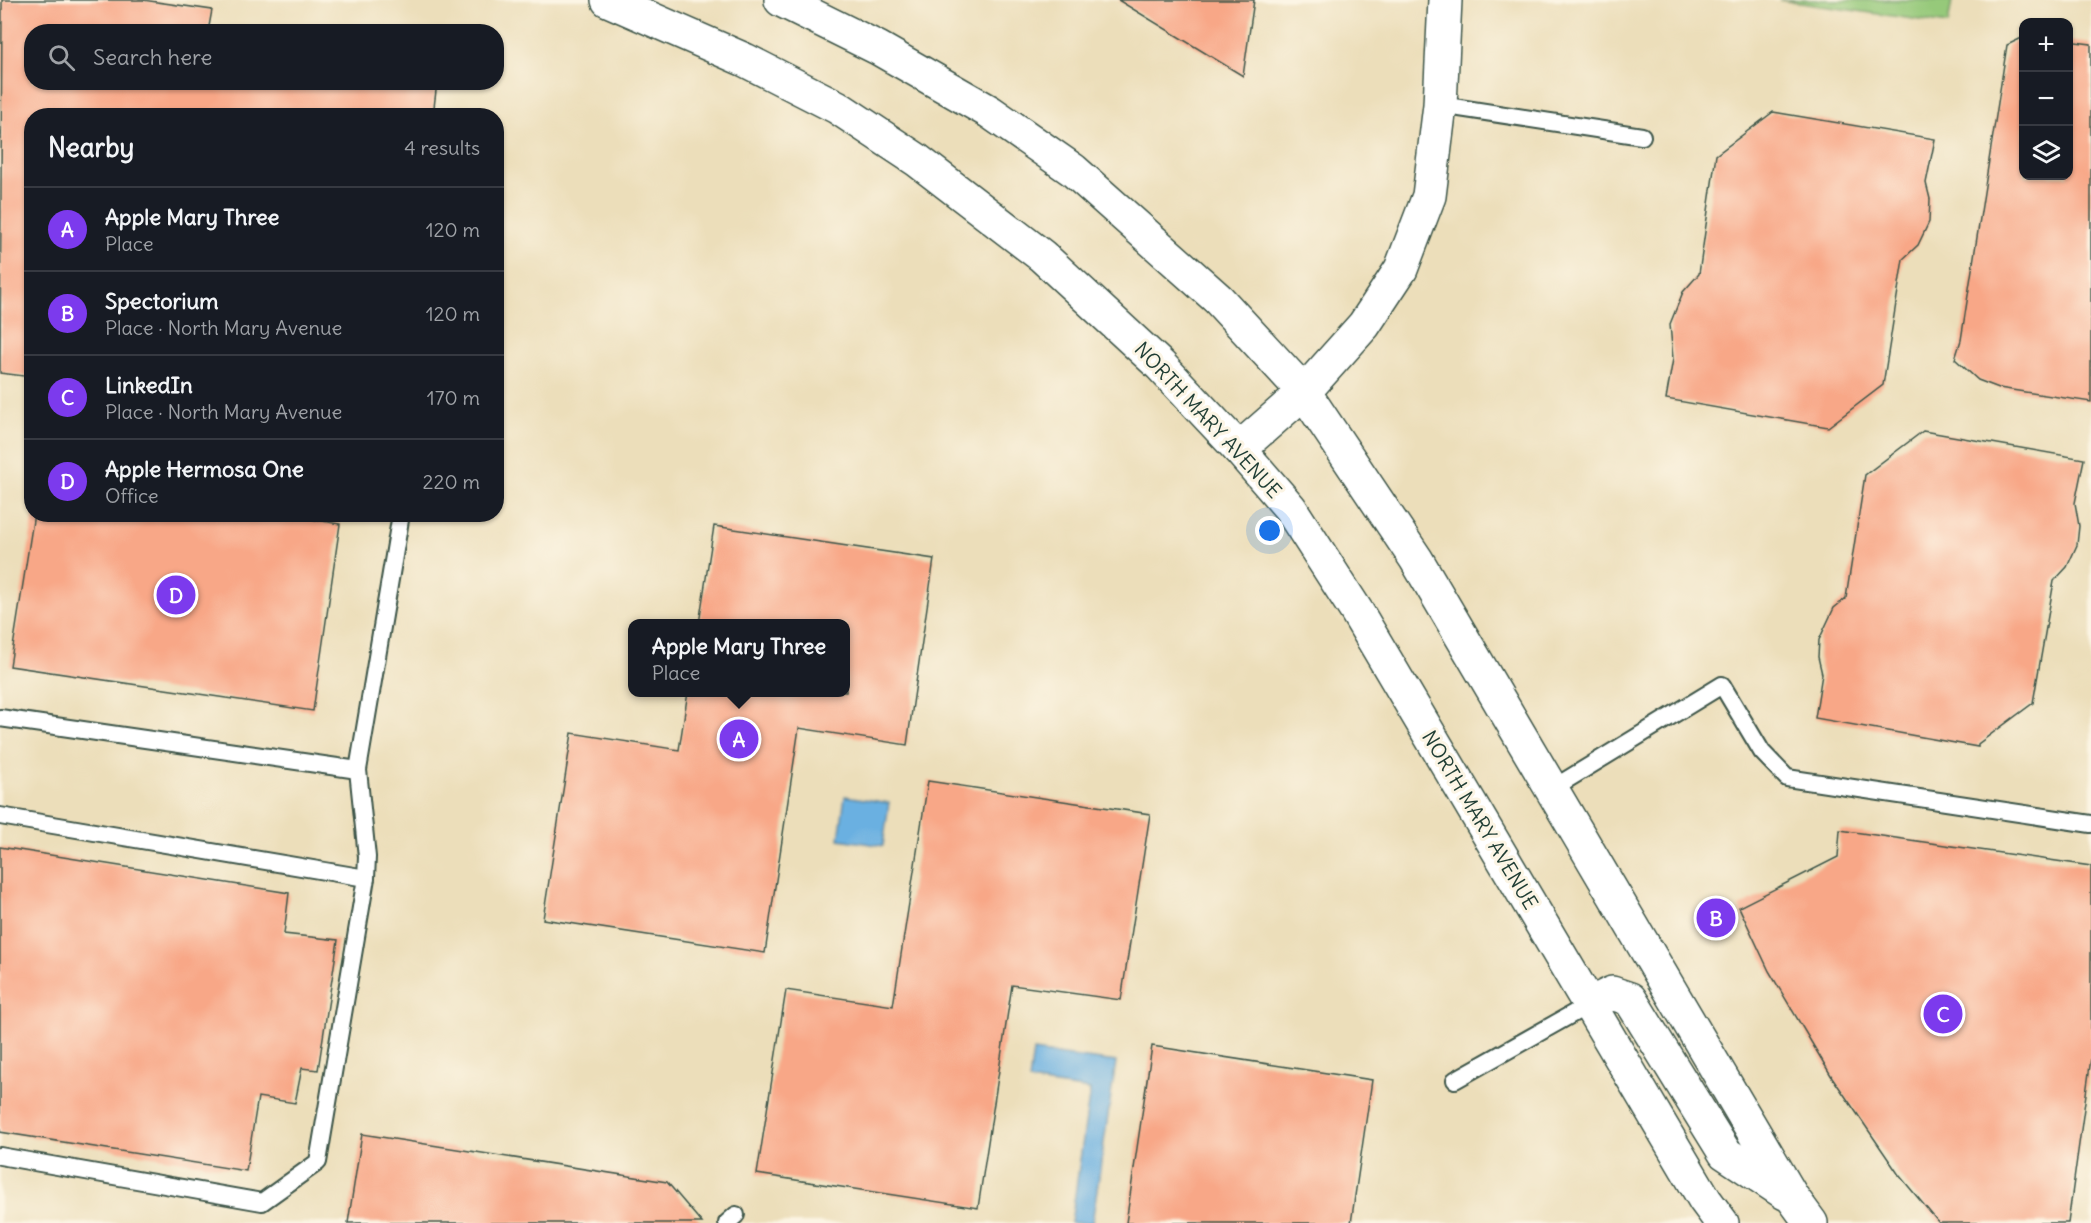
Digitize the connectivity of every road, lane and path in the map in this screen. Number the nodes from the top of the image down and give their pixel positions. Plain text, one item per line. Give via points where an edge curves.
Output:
1 (608, 0) edge
2 (781, 0) edge
3 (1445, 0) edge
4 (1440, 105) junction
5 (1642, 136) dead end
6 (1304, 392) junction
7 (1239, 449) junction
8 (400, 522) edge
9 (0, 718) edge
10 (358, 770) junction
11 (1550, 790) junction
12 (0, 816) edge
13 (2091, 824) edge
14 (366, 878) junction
15 (1590, 1004) junction
16 (1455, 1080) dead end
17 (0, 1156) edge
18 (1792, 1197) junction
19 (1722, 1223) edge
20 (1811, 1223) edge

1 - 7 main road, NORTH MARY AVENUE via 745,60 837,107 917,160 1050,263 1160,365
2 - 6 main road via 878,48 990,112 1073,170 1218,299
3 - 4 main road
4 - 5 lane
4 - 6 main road via 1429,196 1401,269 1361,330
6 - 7 main road
6 - 11 main road via 1416,559
7 - 15 main road, NORTH MARY AVENUE via 1290,508 1357,612
8 - 10 lane
9 - 10 lane
10 - 14 lane
11 - 13 lane via 1722,685 1761,752 1787,778
11 - 18 main road
12 - 14 lane
14 - 17 lane via 318,1162 262,1202
15 - 16 lane
15 - 18 main road via 1612,993 1630,999 1725,1153
15 - 19 main road, NORTH MARY AVENUE
18 - 20 main road

